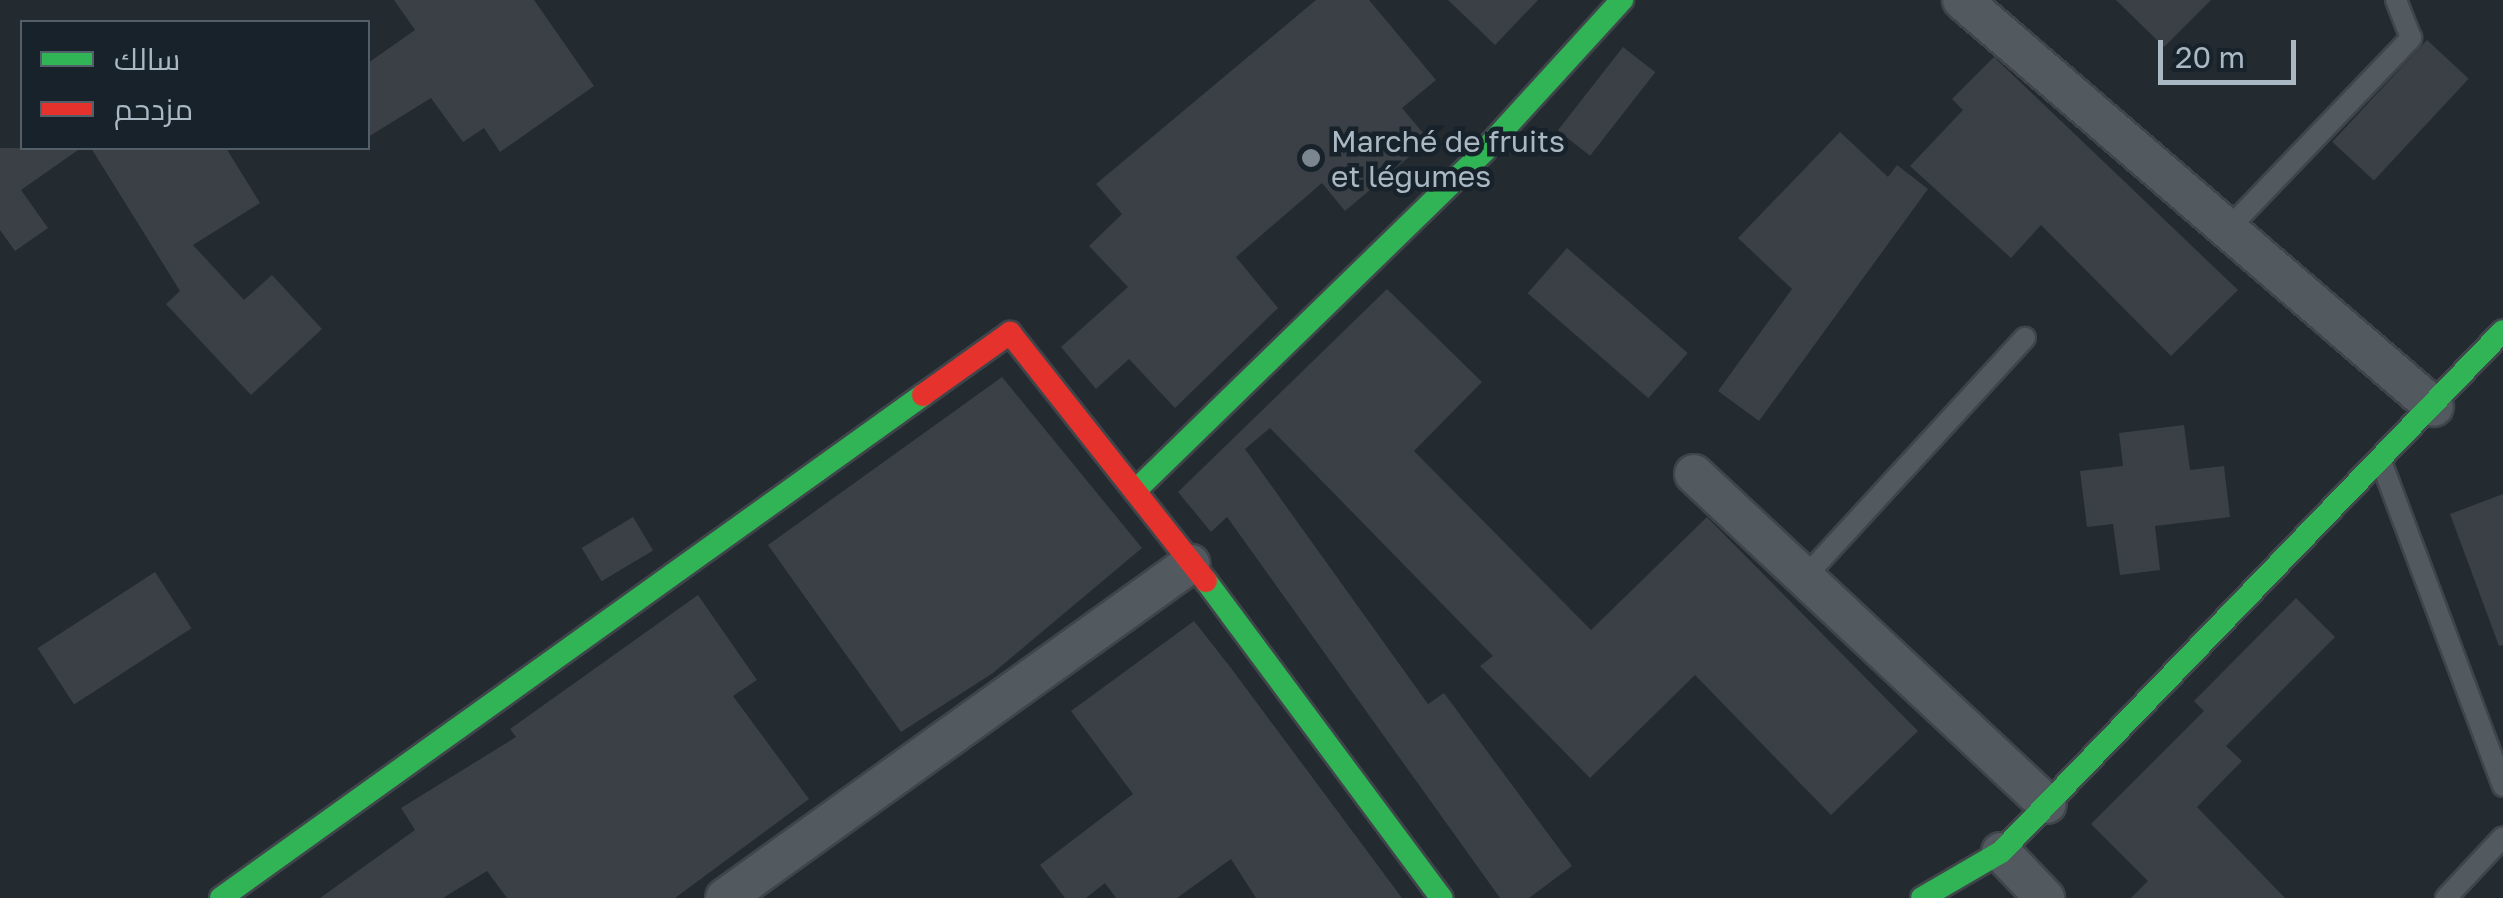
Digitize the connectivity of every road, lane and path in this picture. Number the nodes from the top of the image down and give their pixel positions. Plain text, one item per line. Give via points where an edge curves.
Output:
1 (1622, 0) edge
2 (1962, 0) edge
3 (2396, 0) edge
4 (2228, 229) junction
5 (2503, 331) edge
6 (2026, 338) dead end
7 (2434, 407) junction
8 (2381, 462) junction
9 (1694, 474) dead end
10 (1137, 489) junction
11 (1190, 564) junction
12 (1805, 577) junction
13 (2503, 786) edge
14 (2047, 804) junction
15 (2503, 837) edge
16 (2001, 852) junction
17 (221, 898) edge
18 (725, 898) edge
19 (1440, 898) edge
20 (1922, 898) edge
21 (2044, 898) edge
22 (2446, 898) edge

1 - 10 street via 1484,151
2 - 4 street
3 - 4 lane via 2411,38
4 - 7 street
5 - 7 street
6 - 12 lane
7 - 8 street
8 - 13 lane
8 - 14 street
9 - 12 street
10 - 11 street
10 - 17 street via 1010,333
11 - 18 street
11 - 19 street
12 - 14 street
14 - 16 street
15 - 22 lane
16 - 20 street
16 - 21 street

